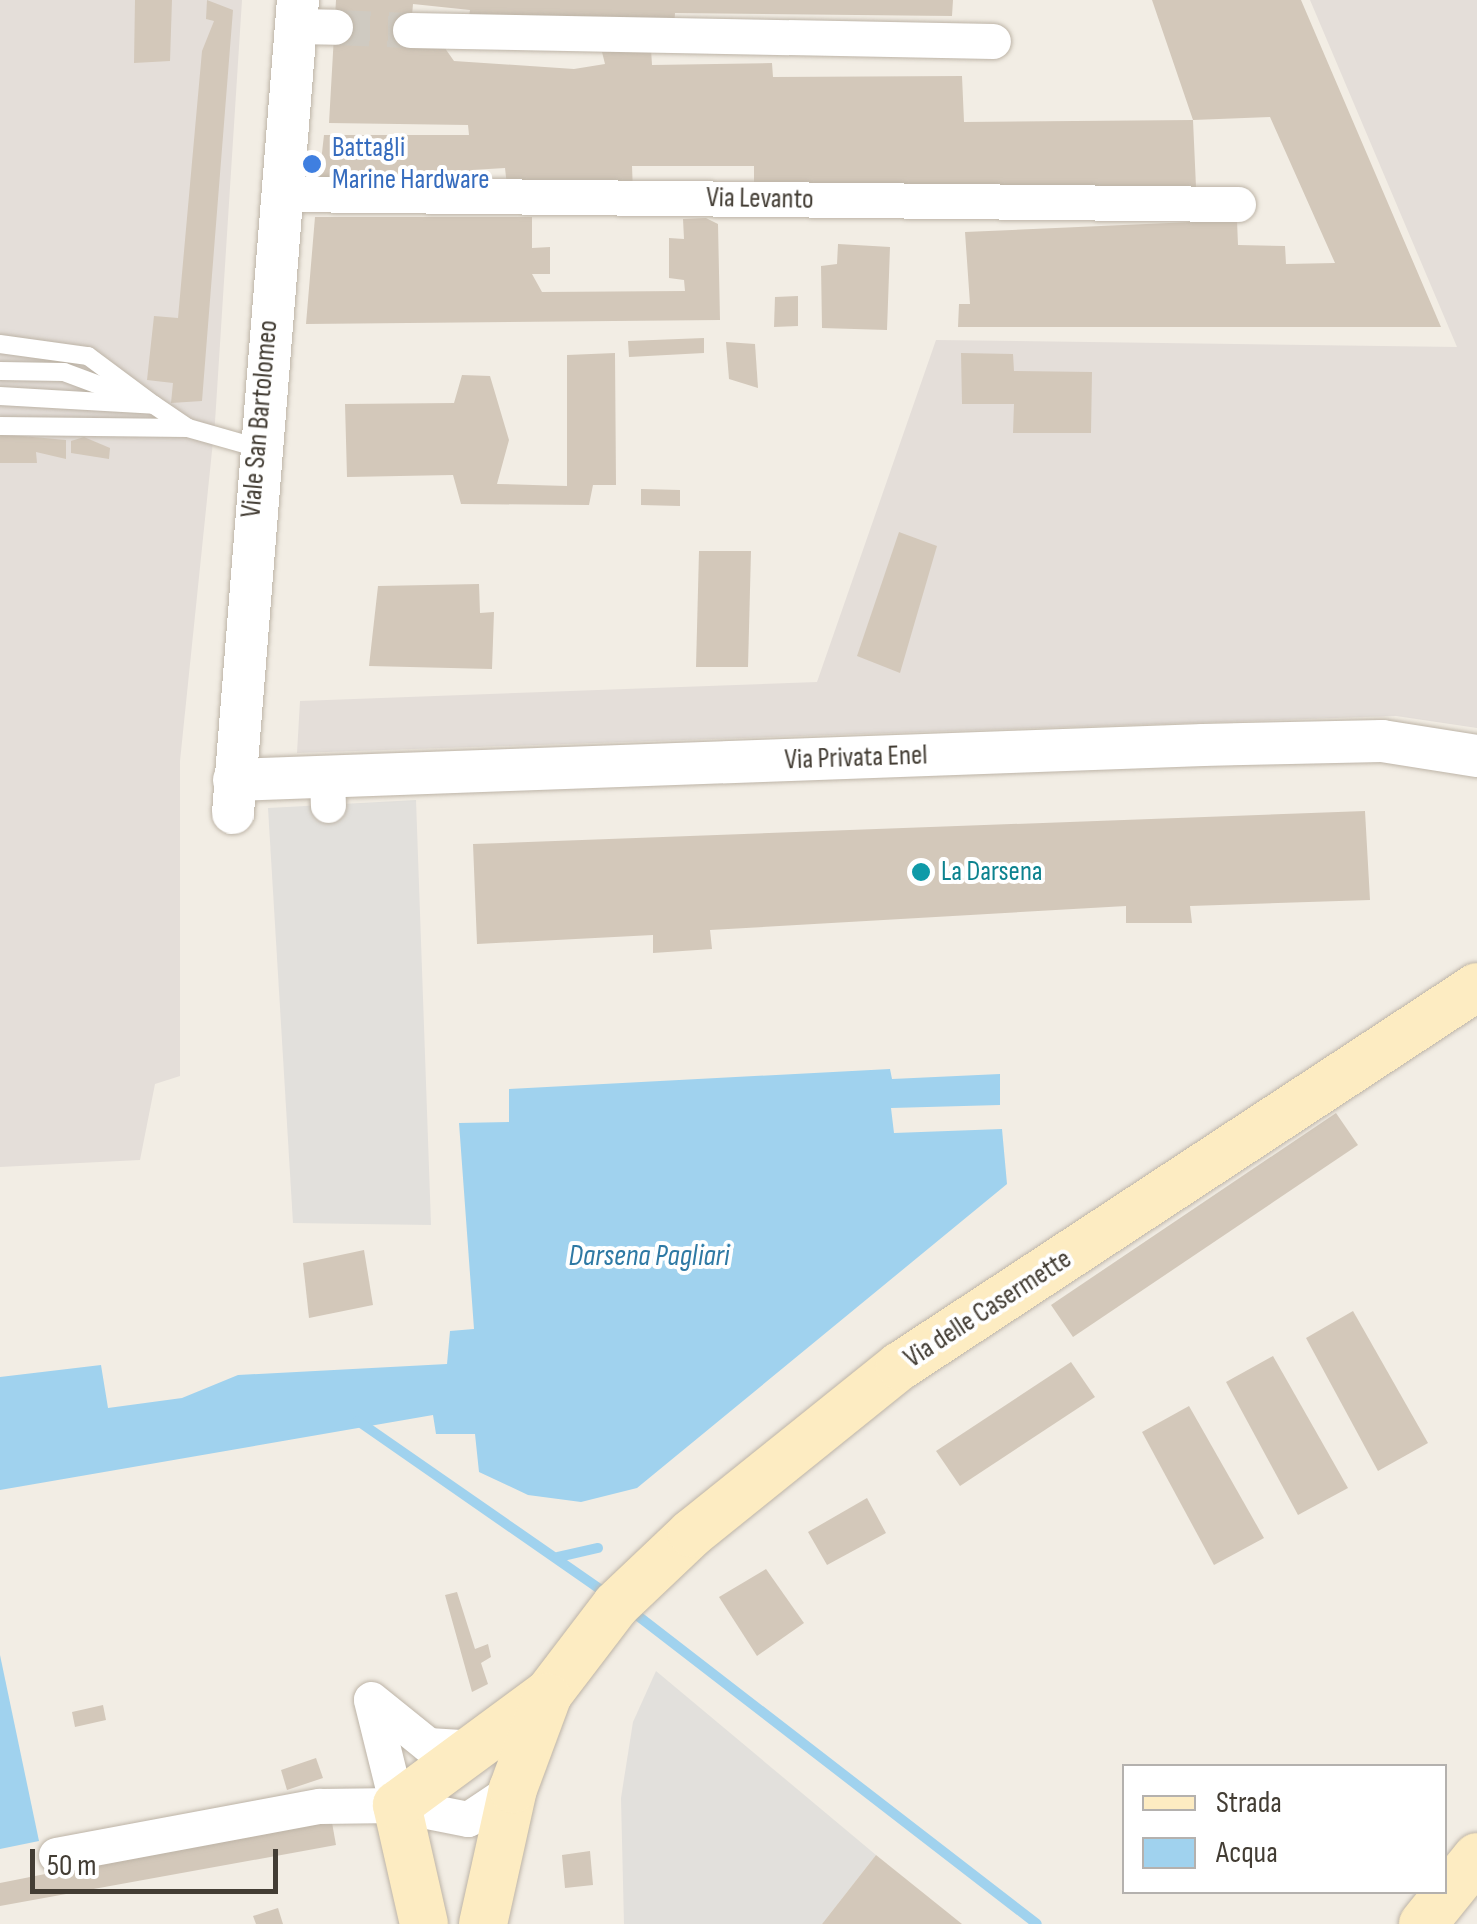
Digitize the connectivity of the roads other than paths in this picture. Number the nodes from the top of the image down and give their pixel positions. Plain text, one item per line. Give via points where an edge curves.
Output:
1 (309, 18) edge
2 (410, 30) tunnel mouth
3 (993, 41) dead end
4 (282, 194) junction
5 (1238, 204) dead end
6 (0, 344) edge
7 (0, 371) edge
8 (0, 396) edge
9 (154, 406) junction
10 (0, 426) edge
11 (188, 428) junction
12 (255, 447) junction
13 (1477, 756) edge
14 (234, 796) joint
15 (1477, 986) edge
16 (549, 1693) junction
17 (477, 1748) junction
18 (513, 1789) junction
19 (397, 1805) junction
20 (56, 1855) dead end
21 (1477, 1857) edge
22 (424, 1924) edge
23 (483, 1924) edge
24 (1423, 1924) edge

1 - 4 street, Viale San Bartolomeo
2 - 3 street
4 - 5 street, Via Levanto
4 - 12 street, Viale San Bartolomeo
6 - 9 lane via 88,356
7 - 9 lane via 64,372
8 - 9 lane
9 - 11 lane
10 - 11 lane
11 - 12 lane
12 - 14 street, Viale San Bartolomeo
13 - 14 street, Via Privata Enel via 1382,742 1203,744
15 - 16 main road, Via delle Casermette via 900,1366 626,1596
16 - 17 main road
16 - 18 main road
17 - 19 main road via 441,1764
17 - 19 street via 428,1745 371,1699
18 - 19 street via 468,1818
18 - 23 main road
19 - 20 street via 318,1806
19 - 22 main road
21 - 24 main road

